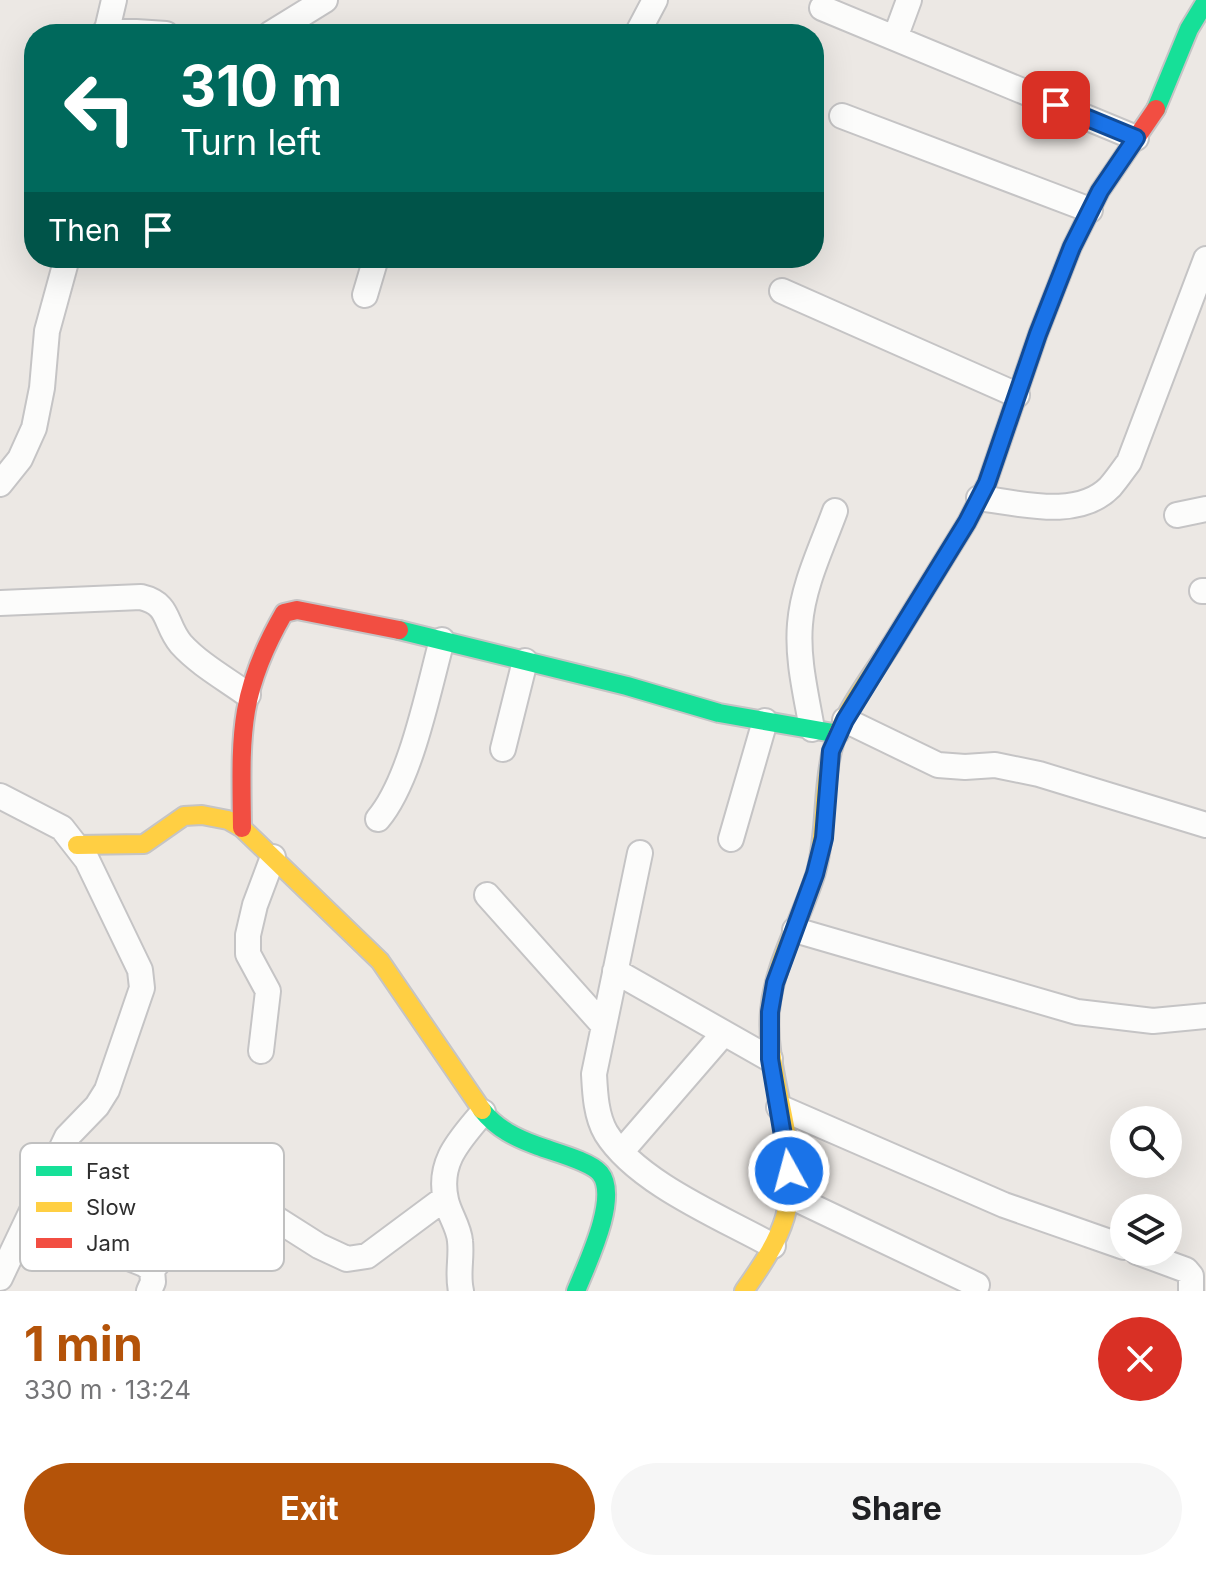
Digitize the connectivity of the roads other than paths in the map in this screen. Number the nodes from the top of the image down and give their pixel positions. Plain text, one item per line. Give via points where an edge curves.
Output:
1 (114, 0) edge
2 (325, 0) edge
3 (655, 0) edge
4 (909, 0) edge
5 (1187, 0) edge
6 (1206, 1) edge
7 (822, 8) dead end
8 (108, 24) edge
9 (286, 24) edge
10 (642, 24) edge
11 (1198, 36) edge
12 (895, 38) junction
13 (842, 116) dead end
14 (1136, 138) junction
15 (1090, 210) junction
16 (1206, 259) edge
17 (64, 268) edge
18 (373, 268) edge
19 (782, 291) dead end
20 (365, 295) dead end
21 (1017, 395) junction
22 (0, 484) edge
23 (979, 498) junction
24 (1206, 509) edge
25 (835, 511) dead end
26 (1177, 515) dead end
27 (0, 603) edge
28 (442, 640) junction
29 (525, 661) junction
30 (248, 695) junction
31 (765, 721) junction
32 (842, 727) junction
33 (812, 729) junction
34 (503, 749) dead end
35 (0, 796) edge
36 (378, 819) dead end
37 (1206, 825) edge
38 (242, 828) junction
39 (731, 839) dead end
40 (77, 845) junction
41 (640, 853) dead end
42 (273, 857) junction
43 (487, 895) dead end
44 (795, 930) junction
45 (615, 971) junction
46 (1206, 1016) edge
47 (604, 1026) junction
48 (724, 1033) junction
49 (261, 1051) dead end
50 (770, 1059) junction
51 (779, 1107) junction
52 (483, 1112) junction
53 (64, 1143) edge
54 (622, 1151) junction
55 (788, 1195) junction
56 (445, 1198) junction
57 (284, 1224) edge
58 (20, 1239) edge
59 (1110, 1242) edge
60 (773, 1246) junction
61 (1175, 1266) edge
62 (0, 1278) edge
63 (977, 1285) dead end
64 (461, 1291) edge
65 (576, 1291) edge
66 (744, 1291) edge
67 (1191, 1291) edge

1 - 8 street
2 - 9 street
3 - 10 street
4 - 12 street
5 - 11 street
6 - 11 street
7 - 12 street
11 - 14 street
12 - 14 street
13 - 15 street
14 - 15 street
15 - 21 street
16 - 23 street via 1129,462 1108,489 1083,503 1047,507
17 - 22 street via 47,331 34,428 20,459
18 - 20 street
19 - 21 street
21 - 23 street
23 - 32 street
24 - 26 street
25 - 33 street via 800,622 799,653
27 - 30 street via 141,597 156,601 179,642
28 - 29 street
28 - 30 street via 297,610 284,613
28 - 36 street via 402,781
29 - 31 street
29 - 34 street
30 - 38 street via 242,728
31 - 33 street
31 - 39 street
32 - 33 street
32 - 37 street via 938,765 995,765 1039,774
32 - 44 street via 831,751 824,838
35 - 40 street via 62,828
38 - 40 street via 228,820 184,816 144,844
38 - 42 street
40 - 53 street via 140,970 142,988 107,1090
41 - 45 street
42 - 49 street via 248,935 248,954 268,991
42 - 52 street via 380,961
43 - 47 street
44 - 46 street via 1077,1012 1153,1021
44 - 50 street via 775,983
45 - 47 street
45 - 48 street
47 - 54 street via 594,1074 596,1100 605,1132
48 - 50 street
48 - 54 street
50 - 51 street
51 - 55 street
51 - 59 street via 1004,1205
52 - 56 street via 452,1150 445,1170
52 - 65 street via 514,1137 601,1174 606,1190 602,1224
54 - 60 street via 656,1181
55 - 60 street
55 - 63 street
56 - 57 street via 367,1256 347,1259
56 - 64 street via 460,1240
58 - 62 street
60 - 66 street
61 - 67 street via 1191,1276

